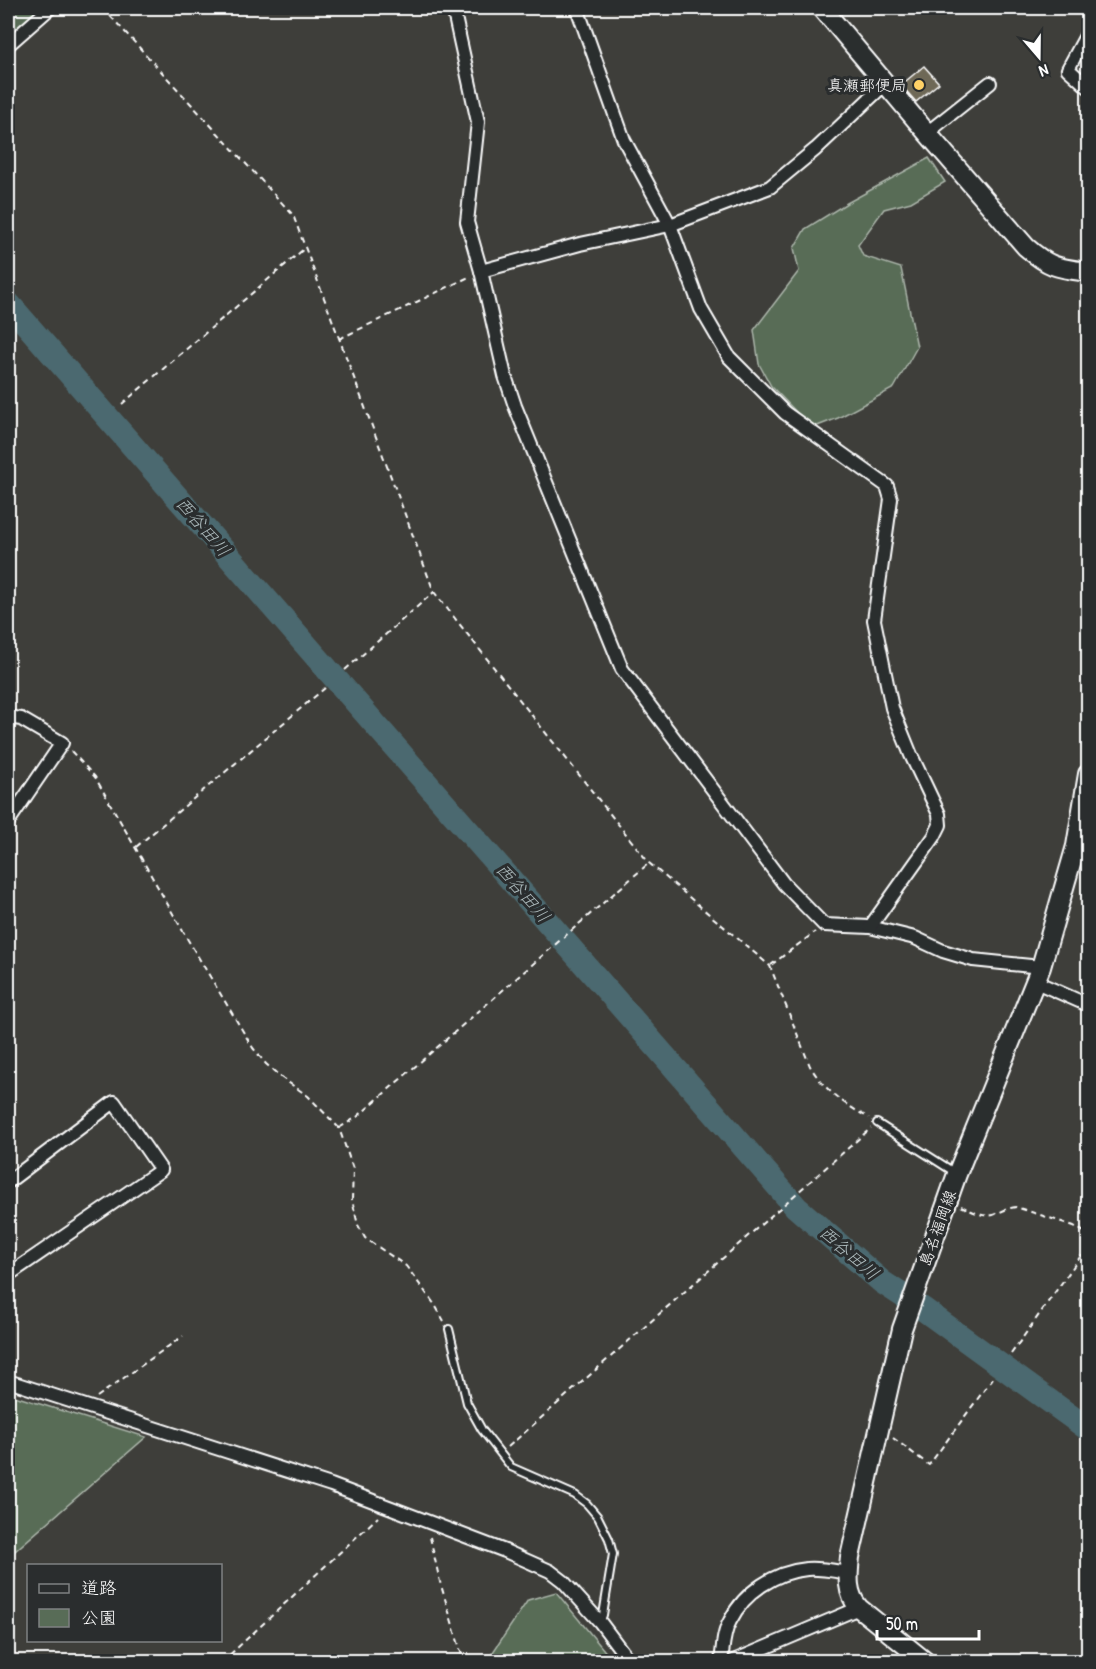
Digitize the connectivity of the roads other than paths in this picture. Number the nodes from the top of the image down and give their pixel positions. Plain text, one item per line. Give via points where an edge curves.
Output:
1 (50, 8) edge
2 (453, 8) edge
3 (577, 8) edge
4 (822, 8) edge
5 (1089, 32) edge
6 (8, 45) edge
7 (990, 83) dead end
8 (885, 84) junction
9 (1089, 87) edge
10 (927, 133) junction
11 (670, 225) junction
12 (481, 272) junction
13 (1089, 272) edge
14 (8, 717) edge
15 (21, 719) junction
16 (8, 727) edge
17 (1088, 782) edge
18 (8, 822) edge
19 (870, 927) junction
20 (1038, 975) junction
21 (1089, 1005) edge
22 (877, 1123) road end
23 (957, 1174) junction
24 (8, 1182) edge
25 (8, 1275) edge
26 (449, 1329) road end
27 (8, 1382) edge
28 (849, 1573) junction
29 (859, 1608) junction
30 (600, 1622) junction
31 (630, 1662) edge
32 (721, 1662) edge
33 (731, 1662) edge
34 (926, 1662) edge

1 - 6 street
2 - 12 street via 478,122 467,222
3 - 11 street via 624,140
4 - 8 main road
5 - 9 street via 1068,69
7 - 10 street
8 - 10 main road
8 - 11 street via 770,187
10 - 13 main road via 1036,255 1055,267
11 - 12 street via 580,244
11 - 19 street via 701,309 729,357 785,413 887,486 891,499 874,620 892,708 939,814 940,825
12 - 19 street via 515,406 622,669 784,884 824,925
14 - 15 street
15 - 16 street
15 - 18 street via 62,743
17 - 20 main road, 島名福岡線 via 1076,846
19 - 20 street via 915,938 973,960
20 - 21 street
20 - 23 main road, 島名福岡線
22 - 23 lane
23 - 28 main road, 島名福岡線 via 910,1305
24 - 25 street via 114,1102 161,1170
26 - 30 lane via 466,1403 511,1467 575,1495 598,1517 613,1554
27 - 30 street via 331,1485 505,1551 550,1571
28 - 29 main road, 島名福岡線 via 851,1595
28 - 32 street via 809,1569 765,1583 746,1599 729,1622
29 - 33 street
29 - 34 main road
30 - 31 street

